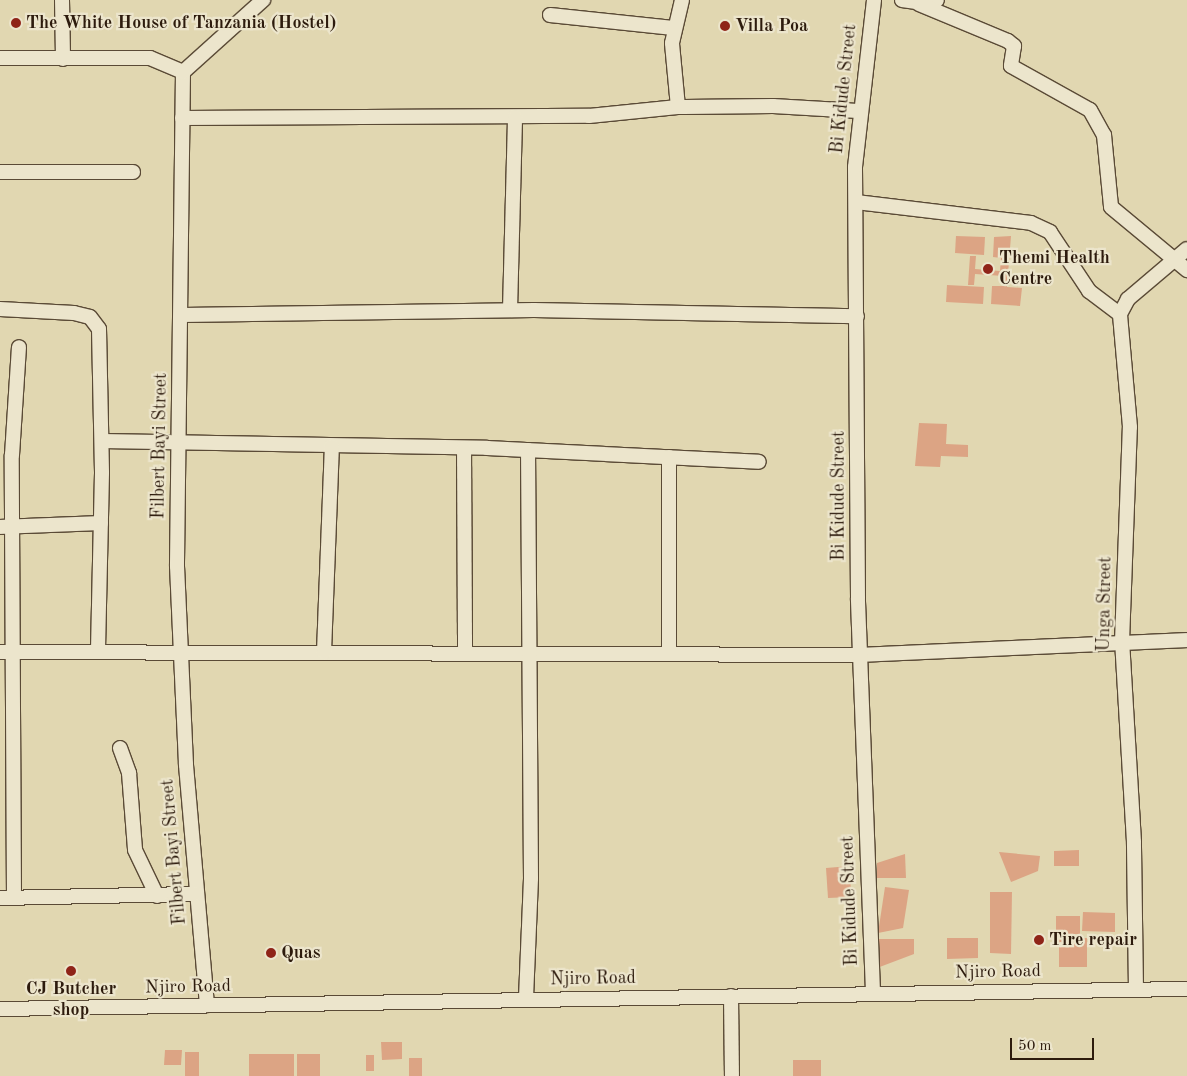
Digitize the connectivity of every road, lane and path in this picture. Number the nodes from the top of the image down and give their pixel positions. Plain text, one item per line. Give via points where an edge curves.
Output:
1 (62, 0) edge
2 (263, 0) edge
3 (682, 0) edge
4 (874, 0) edge
5 (902, 0) edge
6 (938, 0) edge
7 (919, 4) junction
8 (550, 15) dead end
9 (673, 28) junction
10 (0, 58) edge
11 (63, 59) junction
12 (183, 72) junction
13 (678, 107) junction
14 (858, 111) junction
15 (515, 117) junction
16 (182, 118) junction
17 (0, 172) edge
18 (133, 172) dead end
19 (856, 202) junction
20 (1187, 248) edge
21 (1176, 260) junction
22 (1187, 270) edge
23 (0, 309) edge
24 (510, 310) junction
25 (1120, 314) junction
26 (182, 315) junction
27 (857, 316) junction
28 (18, 347) dead end
29 (102, 441) junction
30 (178, 442) junction
31 (332, 446) junction
32 (464, 448) junction
33 (528, 450) junction
34 (669, 457) junction
35 (759, 462) dead end
36 (101, 523) junction
37 (14, 526) junction
38 (0, 527) edge
39 (1187, 640) edge
40 (1122, 642) junction
41 (7, 652) edge
42 (98, 652) junction
43 (324, 652) junction
44 (465, 652) junction
45 (181, 654) junction
46 (530, 654) junction
47 (669, 654) junction
48 (860, 655) junction
49 (120, 748) dead end
50 (195, 894) junction
51 (157, 896) junction
52 (7, 898) edge
53 (1187, 989) edge
54 (1136, 990) junction
55 (873, 992) junction
56 (731, 996) junction
57 (526, 998) junction
58 (207, 1005) junction
59 (0, 1009) edge
60 (732, 1076) edge

1 - 11 street
2 - 12 street
3 - 9 street
4 - 14 street, Bi Kidude Street
5 - 7 street
6 - 7 street
7 - 21 street via 1008,41 1014,46 1011,66 1090,110 1104,134 1111,208
8 - 9 street
9 - 13 street via 673,82
10 - 11 street
11 - 12 street via 150,58
12 - 16 street, Filbert Bayi Street
13 - 14 street
13 - 15 street
14 - 19 street, Bi Kidude Street
15 - 16 street
15 - 24 street
16 - 26 street, Filbert Bayi Street
17 - 18 street
19 - 25 street via 1031,223 1050,232 1089,292
19 - 27 street, Bi Kidude Street
20 - 21 street
21 - 22 street
21 - 25 street via 1128,299
23 - 29 street via 74,313 95,322 100,338
24 - 26 street
24 - 27 street
25 - 40 street, Unga Street via 1130,427
26 - 30 street, Filbert Bayi Street
27 - 48 street, Bi Kidude Street
28 - 37 street via 12,454
29 - 30 street
29 - 36 street
30 - 31 street
30 - 45 street, Filbert Bayi Street
31 - 32 street
31 - 43 street
32 - 33 street
32 - 44 street
33 - 34 street
33 - 46 street
34 - 35 street
34 - 47 street
36 - 37 street
36 - 42 street
37 - 38 street
37 - 41 street
39 - 40 street
40 - 48 street
40 - 54 street, Unga Street via 1134,842
41 - 42 street
41 - 52 street
42 - 45 street
43 - 44 street
43 - 45 street
44 - 46 street
45 - 50 street, Filbert Bayi Street
46 - 47 street
46 - 57 street
47 - 48 street
48 - 55 street, Bi Kidude Street
49 - 51 street via 130,773 135,850
50 - 51 street
50 - 58 street, Filbert Bayi Street
51 - 52 street
53 - 54 street, Njiro Road
54 - 55 street, Njiro Road
55 - 56 street, Njiro Road
56 - 57 street, Njiro Road
56 - 60 street
57 - 58 street, Njiro Road
58 - 59 street, Njiro Road

